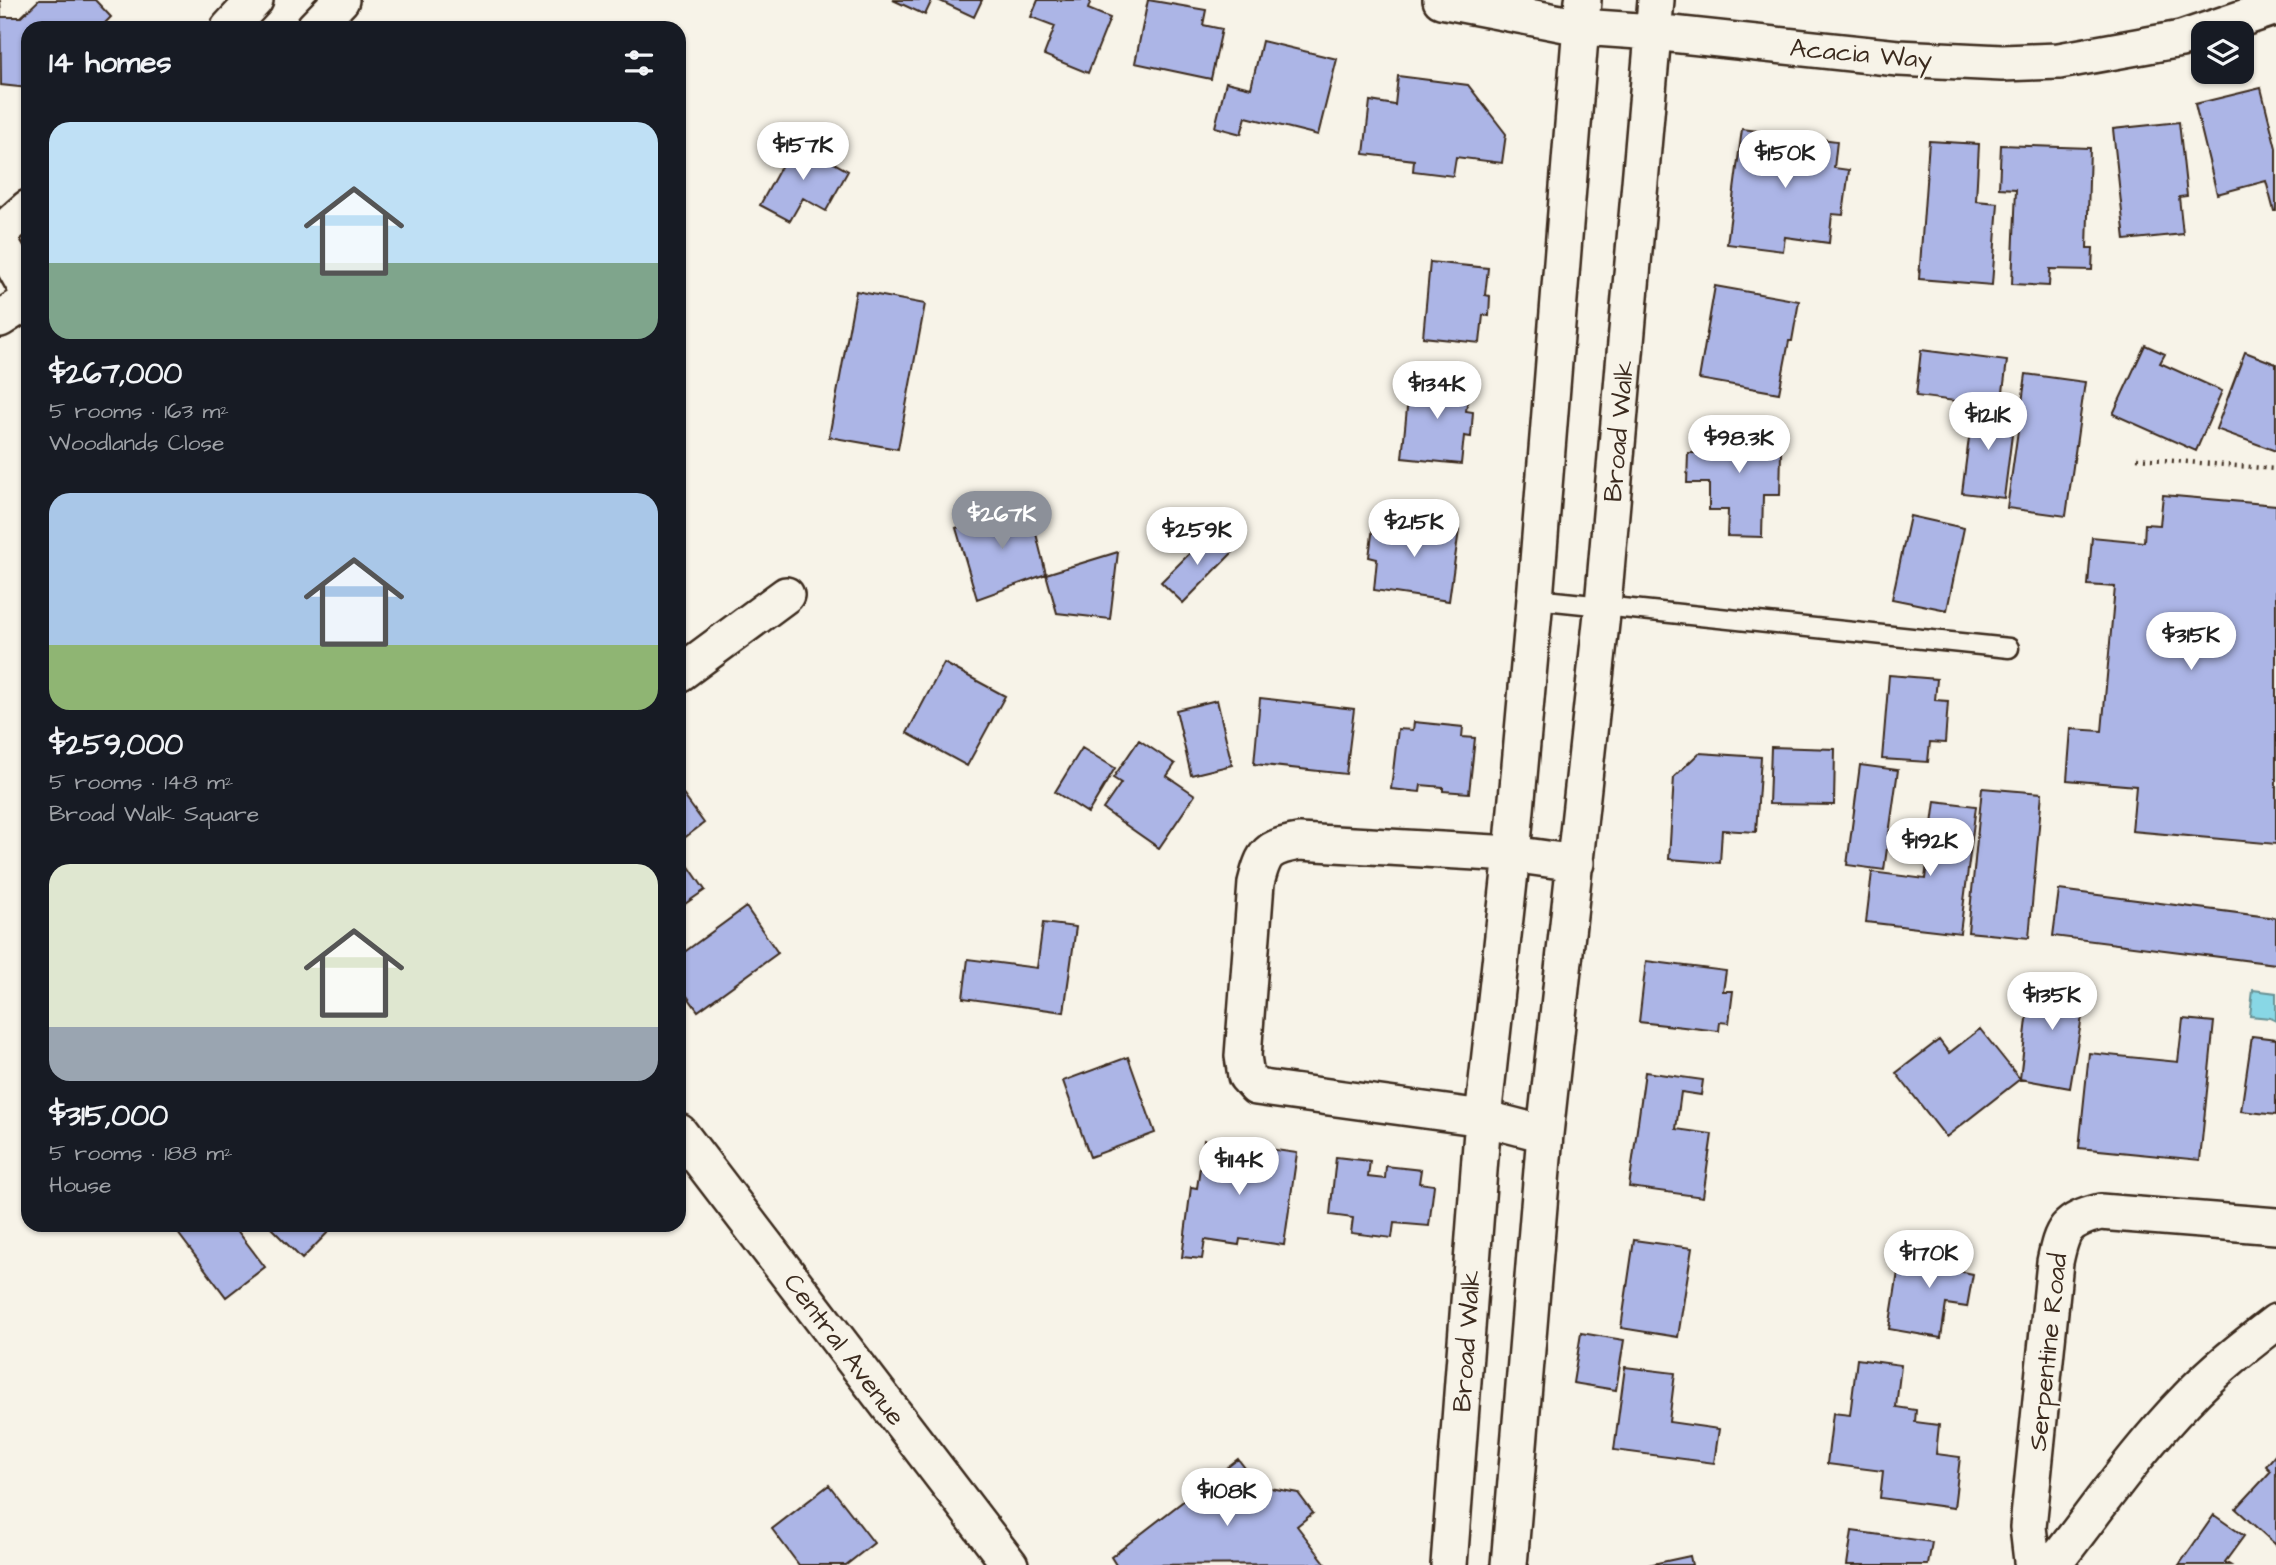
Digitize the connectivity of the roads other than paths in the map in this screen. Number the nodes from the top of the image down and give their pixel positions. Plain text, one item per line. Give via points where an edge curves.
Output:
1 (255, 0) edge
2 (341, 0) edge
3 (1441, 0) edge
4 (2276, 7) edge
5 (1582, 14) edge
6 (1654, 16) edge
7 (236, 21) edge
8 (321, 21) edge
9 (21, 214) edge
10 (0, 233) edge
11 (0, 242) edge
12 (21, 279) edge
13 (21, 306) edge
14 (0, 319) edge
15 (786, 595) dead end
16 (1535, 599) junction
17 (1603, 605) junction
18 (2009, 648) dead end
19 (686, 669) edge
20 (1512, 855) junction
21 (1576, 863) junction
22 (1483, 1118) junction
23 (1545, 1134) junction
24 (686, 1141) edge
25 (2276, 1226) edge
26 (2276, 1322) edge
27 (1010, 1565) edge
28 (1449, 1565) edge
29 (1509, 1565) edge
30 (2034, 1565) edge
31 (2053, 1565) edge

1 - 7 street
2 - 8 street
3 - 5 street, Acacia Way
4 - 6 street, Acacia Way via 2181,39 2120,52 2002,63 1898,58
5 - 6 street, Acacia Way
5 - 16 street, Broad Walk
6 - 17 street, Broad Walk
9 - 10 street
11 - 12 street
13 - 14 street
15 - 19 street
16 - 17 lane
16 - 20 street, Broad Walk
17 - 18 lane
17 - 21 street, Broad Walk
20 - 21 street
20 - 22 street, Broad Walk
20 - 22 street via 1299,842 1277,846 1262,859 1256,883 1243,1056 1246,1076 1256,1087
21 - 23 street, Broad Walk
22 - 23 street
22 - 28 street, Broad Walk
23 - 29 street, Broad Walk
24 - 27 street, Central Avenue
25 - 30 street, Serpentine Road via 2100,1212 2078,1218 2061,1235 2028,1527
26 - 31 street via 2187,1399

